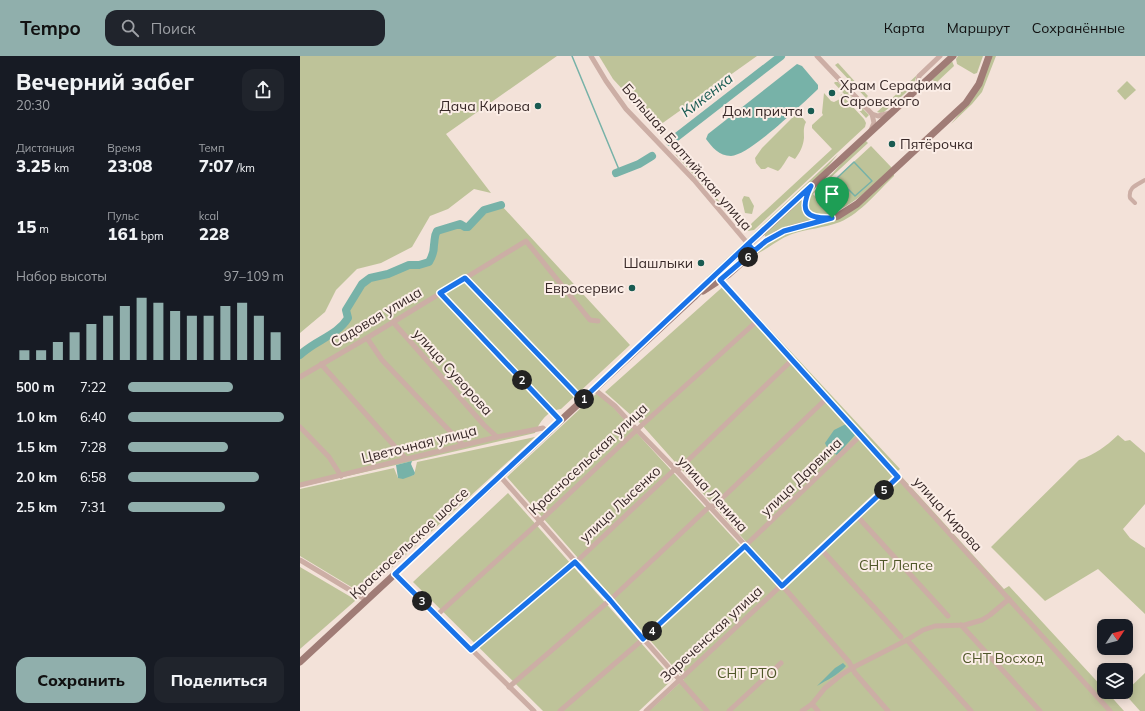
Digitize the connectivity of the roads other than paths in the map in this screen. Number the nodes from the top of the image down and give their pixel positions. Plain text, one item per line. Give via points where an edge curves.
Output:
1 (591, 56) edge
2 (817, 56) edge
3 (940, 56) edge
4 (953, 56) edge
5 (989, 56) edge
6 (917, 88) junction
7 (890, 113) junction
8 (872, 114) junction
9 (871, 131) junction
10 (1145, 180) edge
11 (811, 186) junction
12 (1135, 203) dead end
13 (832, 218) junction
14 (748, 244) junction
15 (754, 251) junction
16 (465, 278) junction
17 (720, 280) junction
18 (440, 293) junction
19 (694, 297) junction
20 (598, 321) dead end
21 (757, 321) junction
22 (393, 322) junction
23 (367, 338) junction
24 (792, 360) junction
25 (321, 364) junction
26 (300, 377) edge
27 (594, 389) junction
28 (827, 398) junction
29 (582, 400) junction
30 (560, 420) junction
31 (300, 427) edge
32 (545, 430) junction
33 (636, 430) junction
34 (860, 436) junction
35 (497, 437) junction
36 (463, 445) junction
37 (406, 459) junction
38 (676, 470) junction
39 (341, 476) junction
40 (500, 476) junction
41 (898, 477) junction
42 (300, 485) edge
43 (710, 506) junction
44 (857, 516) junction
45 (539, 522) junction
46 (745, 546) junction
47 (821, 550) junction
48 (300, 560) edge
49 (575, 562) junction
50 (395, 574) junction
51 (782, 586) junction
52 (1009, 599) junction
53 (610, 600) junction
54 (366, 601) junction
55 (436, 616) junction
56 (948, 616) dead end
57 (961, 625) junction
58 (902, 637) dead end
59 (643, 639) junction
60 (907, 640) junction
61 (471, 650) junction
62 (300, 662) edge
63 (781, 663) dead end
64 (852, 668) junction
65 (679, 680) junction
66 (509, 687) junction
67 (812, 704) junction
68 (534, 711) edge
69 (560, 711) edge
70 (646, 711) edge
71 (707, 711) edge
72 (729, 711) edge
73 (802, 711) edge
74 (818, 711) edge
75 (888, 711) edge
76 (971, 711) edge
77 (1040, 711) edge
78 (1110, 711) edge

1 - 14 street, Большая Балтийская улица via 626,109 694,180
2 - 8 street
3 - 6 street via 919,76
4 - 6 main road, Красносельское шоссе
5 - 13 main road, Красносельское шоссе via 979,84 961,109 857,204
6 - 7 main road, Красносельское шоссе
7 - 8 street via 880,116
7 - 9 main road, Красносельское шоссе
8 - 9 street via 874,123
9 - 11 main road, Красносельское шоссе
10 - 12 street via 1130,190 1130,198
11 - 13 main road via 804,203 807,213 812,217
11 - 14 main road, Красносельское шоссе
13 - 15 main road, Красносельское шоссе via 784,231
14 - 15 street, Большая Балтийская улица
14 - 19 main road, Красносельское шоссе
15 - 17 main road, Красносельское шоссе
16 - 18 street, Садовая улица
16 - 20 street, Садовая улица via 526,241 590,320
16 - 29 street
17 - 19 main road, Красносельское шоссе
17 - 21 street, улица Кирова
18 - 22 street, Садовая улица
18 - 30 street
19 - 27 main road, Красносельское шоссе
21 - 24 street, улица Кирова
21 - 33 street, Красносельская улица
22 - 23 street, Садовая улица
22 - 35 street, улица Суворова
23 - 25 street, Садовая улица
23 - 36 street via 390,369
24 - 28 street, улица Кирова
24 - 38 street, улица Лысенко
25 - 26 street, Садовая улица
25 - 37 street
27 - 29 main road, Красносельское шоссе
27 - 33 street, улица Ленина
28 - 34 street, улица Кирова
28 - 43 street via 714,506
29 - 30 main road, Красносельское шоссе
30 - 32 main road, Красносельское шоссе
31 - 39 street via 329,458
32 - 35 street, Цветочная улица
32 - 40 main road, Красносельское шоссе
33 - 38 street, улица Ленина
33 - 45 street, Красносельская улица
34 - 41 street, улица Кирова
34 - 46 street, улица Дарвина
35 - 36 street, Цветочная улица
36 - 37 street, Цветочная улица
37 - 39 street, Цветочная улица
38 - 43 street, улица Ленина
38 - 49 street, улица Лысенко
39 - 42 street, Цветочная улица
40 - 45 street
40 - 50 main road, Красносельское шоссе
41 - 44 street, Зареченская улица
41 - 52 street, улица Кирова
43 - 46 street, улица Ленина
43 - 53 street
44 - 47 street, Зареченская улица
44 - 56 street
45 - 49 street
45 - 55 street, Красносельская улица
46 - 51 street, улица Ленина
46 - 59 street, улица Дарвина
47 - 51 street, Зареченская улица
47 - 58 street
48 - 54 street
49 - 53 street
49 - 61 street, улица Лысенко
50 - 54 main road, Красносельское шоссе
50 - 55 street
51 - 64 street, улица Ленина
51 - 65 street, Зареченская улица
52 - 57 street via 986,617
52 - 78 street, улица Кирова
53 - 59 street
53 - 66 street
54 - 62 main road, Красносельское шоссе
55 - 61 street
57 - 60 street via 935,626
57 - 77 street
59 - 65 street
59 - 69 street, улица Дарвина
60 - 64 street
60 - 76 street
61 - 66 street
63 - 72 street
64 - 67 street via 826,688
64 - 75 street, улица Ленина
65 - 70 street, Зареченская улица
65 - 71 street
66 - 68 street
67 - 73 street
67 - 74 street

